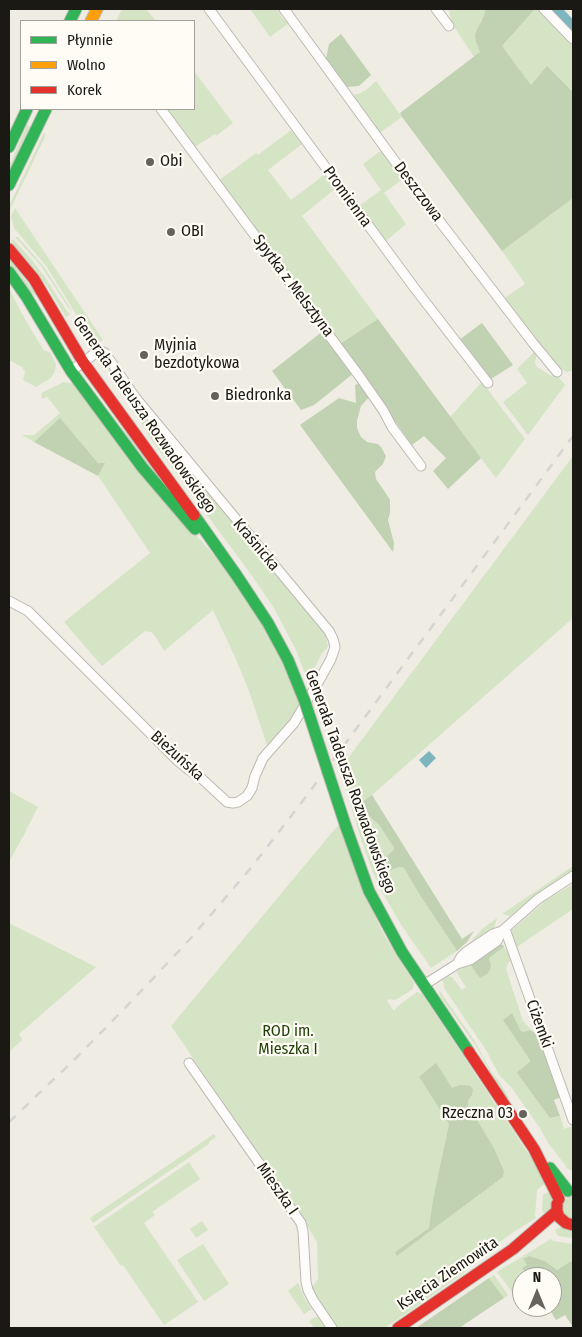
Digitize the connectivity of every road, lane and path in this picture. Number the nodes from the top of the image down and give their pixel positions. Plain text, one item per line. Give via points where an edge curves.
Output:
1 (209, 9) edge
2 (284, 9) edge
3 (436, 9) edge
4 (544, 9) edge
5 (449, 26) dead end
6 (573, 39) edge
7 (27, 110) edge
8 (46, 110) edge
9 (162, 110) edge
10 (9, 147) edge
11 (9, 185) edge
12 (9, 249) edge
13 (9, 272) edge
14 (83, 362) junction
15 (71, 371) junction
16 (556, 372) dead end
17 (488, 383) dead end
18 (420, 466) dead end
19 (237, 576) junction
20 (9, 601) edge
21 (320, 679) joint
22 (573, 876) edge
23 (504, 930) junction
24 (424, 985) junction
25 (189, 1063) dead end
26 (573, 1120) edge
27 (534, 1149) junction
28 (571, 1190) edge
29 (559, 1199) junction
30 (557, 1211) junction
31 (568, 1223) edge
32 (517, 1246) junction
33 (332, 1328) edge
34 (398, 1328) edge

1 - 17 street, Promienna
2 - 16 street, Deszczowa via 418,193
3 - 5 street
4 - 6 street
7 - 10 street
8 - 11 street
9 - 18 street, Spytka z Melsztyna via 360,377
12 - 14 street, Generała Tadeusza Rozwadowskiego via 34,279
13 - 15 street, Generała Tadeusza Rozwadowskiego
14 - 15 street, Kraśnicka
14 - 19 street, Generała Tadeusza Rozwadowskiego
14 - 21 street, Kraśnicka via 98,352 105,353 135,397 328,631 335,648
15 - 19 street, Generała Tadeusza Rozwadowskiego via 142,467
19 - 24 street, Generała Tadeusza Rozwadowskiego, bridge via 288,660 369,891
20 - 21 street, Bieżuńska via 28,611 178,761 226,802 238,802 247,796 263,758 294,723
22 - 23 street via 538,899
23 - 24 street via 466,952 457,964
23 - 26 street, Ciżemki
24 - 27 street, Generała Tadeusza Rozwadowskiego
25 - 33 street, Mieszka I via 301,1224 308,1290
27 - 28 street, Generała Tadeusza Rozwadowskiego
27 - 29 street, Generała Tadeusza Rozwadowskiego
28 - 29 street
29 - 30 street
30 - 31 street via 559,1217
30 - 32 street, Księcia Ziemowita
31 - 32 street, Księcia Ziemowita
32 - 34 street, Księcia Ziemowita

